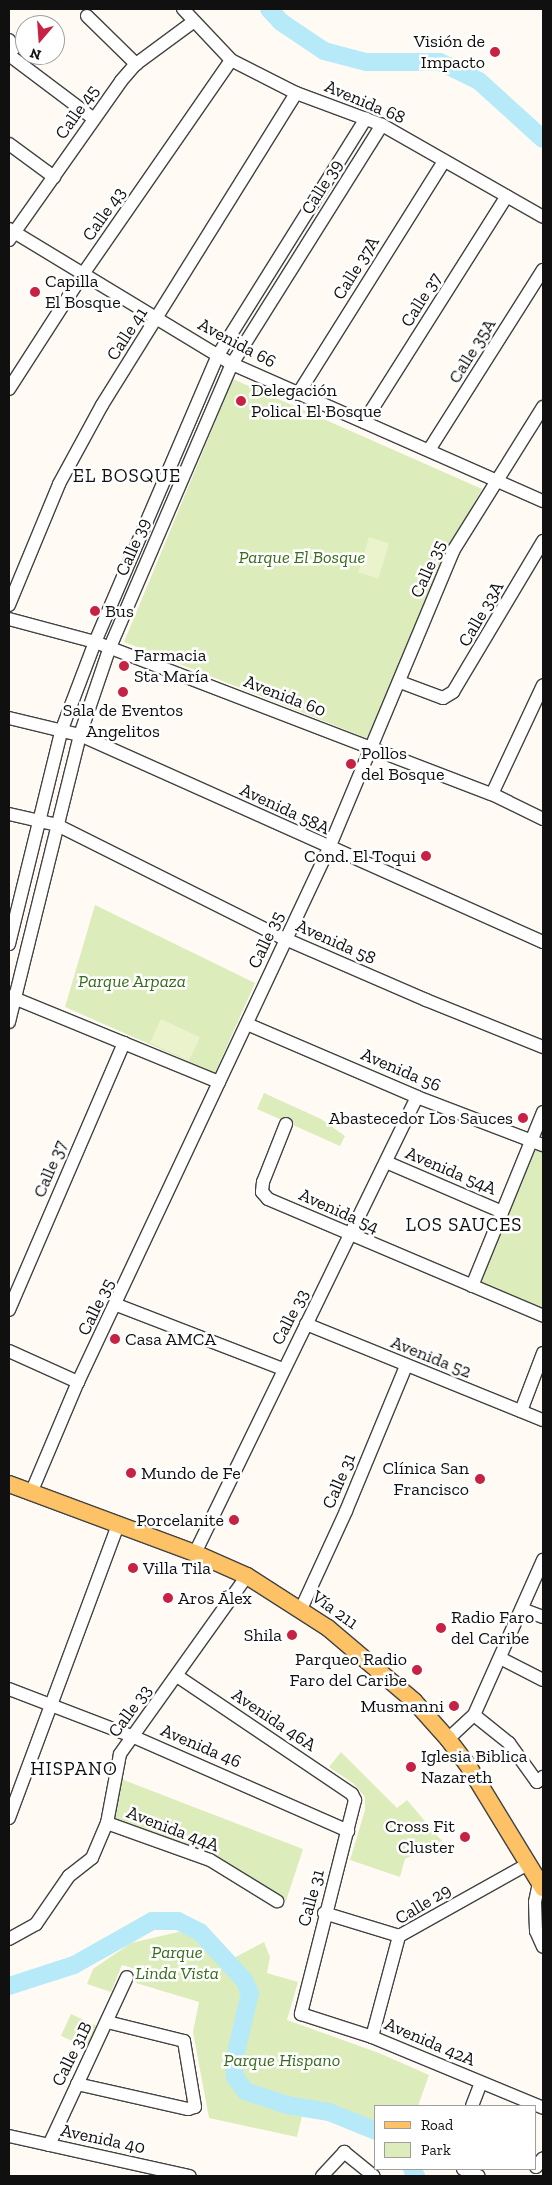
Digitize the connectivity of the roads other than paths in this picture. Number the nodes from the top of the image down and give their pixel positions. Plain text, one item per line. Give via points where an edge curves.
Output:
1 (183, 9) edge
2 (87, 16) dead end
3 (193, 22) junction
4 (9, 40) edge
5 (9, 55) edge
6 (231, 60) junction
7 (136, 64) junction
8 (296, 93) junction
9 (366, 118) junction
10 (94, 119) junction
11 (382, 125) junction
12 (9, 144) edge
13 (444, 161) junction
14 (54, 177) junction
15 (507, 196) junction
16 (543, 217) edge
17 (11, 233) edge
18 (543, 270) edge
19 (83, 274) junction
20 (157, 320) junction
21 (218, 356) junction
22 (232, 364) junction
23 (9, 390) edge
24 (298, 394) junction
25 (543, 407) edge
26 (364, 422) junction
27 (429, 450) junction
28 (496, 481) junction
29 (543, 501) edge
30 (543, 542) edge
31 (9, 605) edge
32 (9, 619) edge
33 (96, 642) junction
34 (110, 647) junction
35 (400, 682) junction
36 (543, 685) edge
37 (9, 718) edge
38 (62, 729) junction
39 (80, 735) junction
40 (373, 748) junction
41 (492, 794) junction
42 (9, 814) edge
43 (543, 819) edge
44 (38, 821) junction
45 (57, 825) junction
46 (329, 848) junction
47 (13, 904) edge
48 (285, 938) junction
49 (543, 942) edge
50 (9, 944) edge
51 (12, 996) edge
52 (9, 1022) edge
53 (247, 1024) junction
54 (124, 1043) junction
55 (543, 1047) edge
56 (219, 1082) junction
57 (417, 1097) junction
58 (543, 1112) edge
59 (286, 1124) dead end
60 (538, 1143) edge
61 (386, 1162) junction
62 (502, 1212) junction
63 (350, 1236) junction
64 (472, 1286) junction
65 (117, 1305) junction
66 (9, 1310) edge
67 (543, 1316) edge
68 (306, 1324) junction
69 (9, 1351) edge
70 (543, 1353) edge
71 (406, 1366) junction
72 (282, 1369) junction
73 (78, 1382) junction
74 (521, 1411) junction
75 (543, 1420) edge
76 (9, 1484) edge
77 (31, 1493) junction
78 (118, 1525) junction
79 (195, 1553) junction
80 (543, 1560) edge
81 (247, 1576) junction
82 (301, 1609) junction
83 (522, 1609) junction
84 (543, 1617) edge
85 (500, 1658) junction
86 (177, 1676) junction
87 (543, 1680) edge
88 (9, 1689) edge
89 (49, 1704) junction
90 (474, 1715) junction
91 (134, 1737) junction
92 (448, 1739) junction
93 (540, 1780) edge
94 (352, 1794) joint
95 (9, 1818) edge
96 (107, 1823) junction
97 (348, 1832) junction
98 (528, 1864) junction
99 (541, 1885) edge
100 (277, 1901) dead end
101 (324, 1913) junction
102 (399, 1936) junction
103 (9, 1939) edge
104 (543, 1947) edge
105 (127, 1977) dead end
106 (301, 2014) joint
107 (107, 2022) junction
108 (372, 2037) junction
109 (481, 2083) junction
110 (77, 2084) junction
111 (472, 2105) edge
112 (536, 2105) edge
113 (9, 2136) edge
114 (49, 2146) junction
115 (465, 2170) edge
116 (190, 2176) edge
117 (322, 2176) edge
118 (374, 2176) edge
119 (479, 2176) edge

1 - 3 street, Avenida 68
2 - 7 street
3 - 6 street, Avenida 68
3 - 7 street, Calle 45
4 - 5 street via 13,49
5 - 10 street
6 - 8 street, Avenida 68
6 - 19 street, Calle 43
7 - 10 street, Calle 45
8 - 9 street, Avenida 68
8 - 20 street, Calle 41
9 - 11 street, Avenida 68
9 - 21 street, Calle 39
10 - 14 street, Calle 45
11 - 13 street, Avenida 68
11 - 22 street, Calle 39
12 - 14 street
13 - 15 street, Avenida 68
13 - 24 street, Calle 37A
14 - 17 street, Calle 45
15 - 16 street, Avenida 68
15 - 26 street, Calle 37
17 - 19 street, Avenida 66
18 - 27 street, Calle 35A
19 - 20 street, Avenida 66
19 - 23 street, Calle 43
20 - 21 street, Avenida 66
20 - 31 street, Calle 41 via 102,405 59,484
21 - 22 street, Avenida 66
21 - 33 street, Calle 39
22 - 24 street, Avenida 66
22 - 34 street, Calle 39
24 - 26 street, Avenida 66
25 - 28 street, Calle 35
26 - 27 street, Avenida 66
27 - 28 street, Avenida 66
28 - 29 street, Avenida 66
28 - 35 street, Calle 35 via 453,551
30 - 35 street, Calle 33A via 461,682 443,698
32 - 33 street, Avenida 60
33 - 34 street, Avenida 60
33 - 38 street, Calle 39
34 - 39 street, Calle 39
34 - 40 street, Avenida 60
35 - 40 street, Calle 35
36 - 41 street
37 - 38 street, Avenida 58A
38 - 39 street, Avenida 58A
38 - 44 street, Calle 39
39 - 45 street, Calle 39
39 - 46 street, Avenida 58A
40 - 41 street, Avenida 60
40 - 46 street, Calle 35
41 - 43 street, Avenida 60
42 - 44 street, Avenida 58
44 - 45 street, Avenida 58
44 - 47 street, Calle 39
45 - 48 street, Avenida 58
45 - 51 street, Calle 39
46 - 48 street, Calle 35
46 - 49 street, Avenida 58A
47 - 50 street, Calle 39
48 - 53 street, Calle 35
48 - 55 street, Avenida 58
51 - 52 street, Calle 39
51 - 54 street
53 - 56 street, Calle 35
53 - 57 street, Avenida 56
54 - 56 street
54 - 66 street, Calle 37
56 - 65 street, Calle 35
57 - 60 street, Avenida 56
57 - 61 street, Calle 33
58 - 60 street
59 - 63 street, Avenida 54 via 262,1192 268,1199
60 - 62 street
61 - 62 street, Avenida 54A
61 - 63 street, Calle 33
62 - 64 street
63 - 64 street, Avenida 54
63 - 68 street, Calle 33
64 - 67 street, Avenida 54
65 - 72 street
65 - 73 street, Calle 35
68 - 71 street, Avenida 52
68 - 72 street, Calle 33
69 - 73 street
70 - 74 street
71 - 74 street, Avenida 52
71 - 82 street, Calle 31
72 - 79 street, Calle 33
73 - 77 street, Calle 35
74 - 75 street, Avenida 52
76 - 77 main road, Vía 211
77 - 78 main road, Vía 211
78 - 79 main road, Vía 211
78 - 89 street
79 - 81 main road, Vía 211
80 - 83 street
81 - 82 main road, Vía 211
81 - 86 street, Calle 33
82 - 92 main road, Vía 211 via 414,1701
83 - 84 street
83 - 85 street
85 - 87 street
85 - 90 street
86 - 91 street, Calle 33
86 - 94 street, Avenida 46A
88 - 89 street, Avenida 46
89 - 91 street, Avenida 46
89 - 95 street
90 - 92 street
90 - 93 street via 509,1744
91 - 96 street, Calle 33 via 117,1762
91 - 97 street, Avenida 46
92 - 98 main road, Vía 211 via 469,1767
94 - 97 street, Calle 31 via 355,1809
96 - 100 street, Avenida 44A via 210,1860
96 - 103 street, Calle 33 via 92,1858 69,1876 36,1924
97 - 101 street, Calle 31
98 - 99 main road, Vía 211
98 - 102 street, Calle 29
99 - 104 street via 535,1902 536,1931
101 - 102 street
101 - 106 street, Calle 31
102 - 108 street, Calle 29
105 - 107 street, Calle 31B
106 - 108 street, Avenida 42A
107 - 110 street, Calle 31B
107 - 110 street via 187,2043 196,2098 194,2107 188,2109
108 - 109 street, Avenida 42A
109 - 111 street
109 - 112 street, Avenida 42A
110 - 114 street, Calle 31B
113 - 114 street, Avenida 40
114 - 116 street, Avenida 40
115 - 119 street
117 - 118 street via 344,2152

